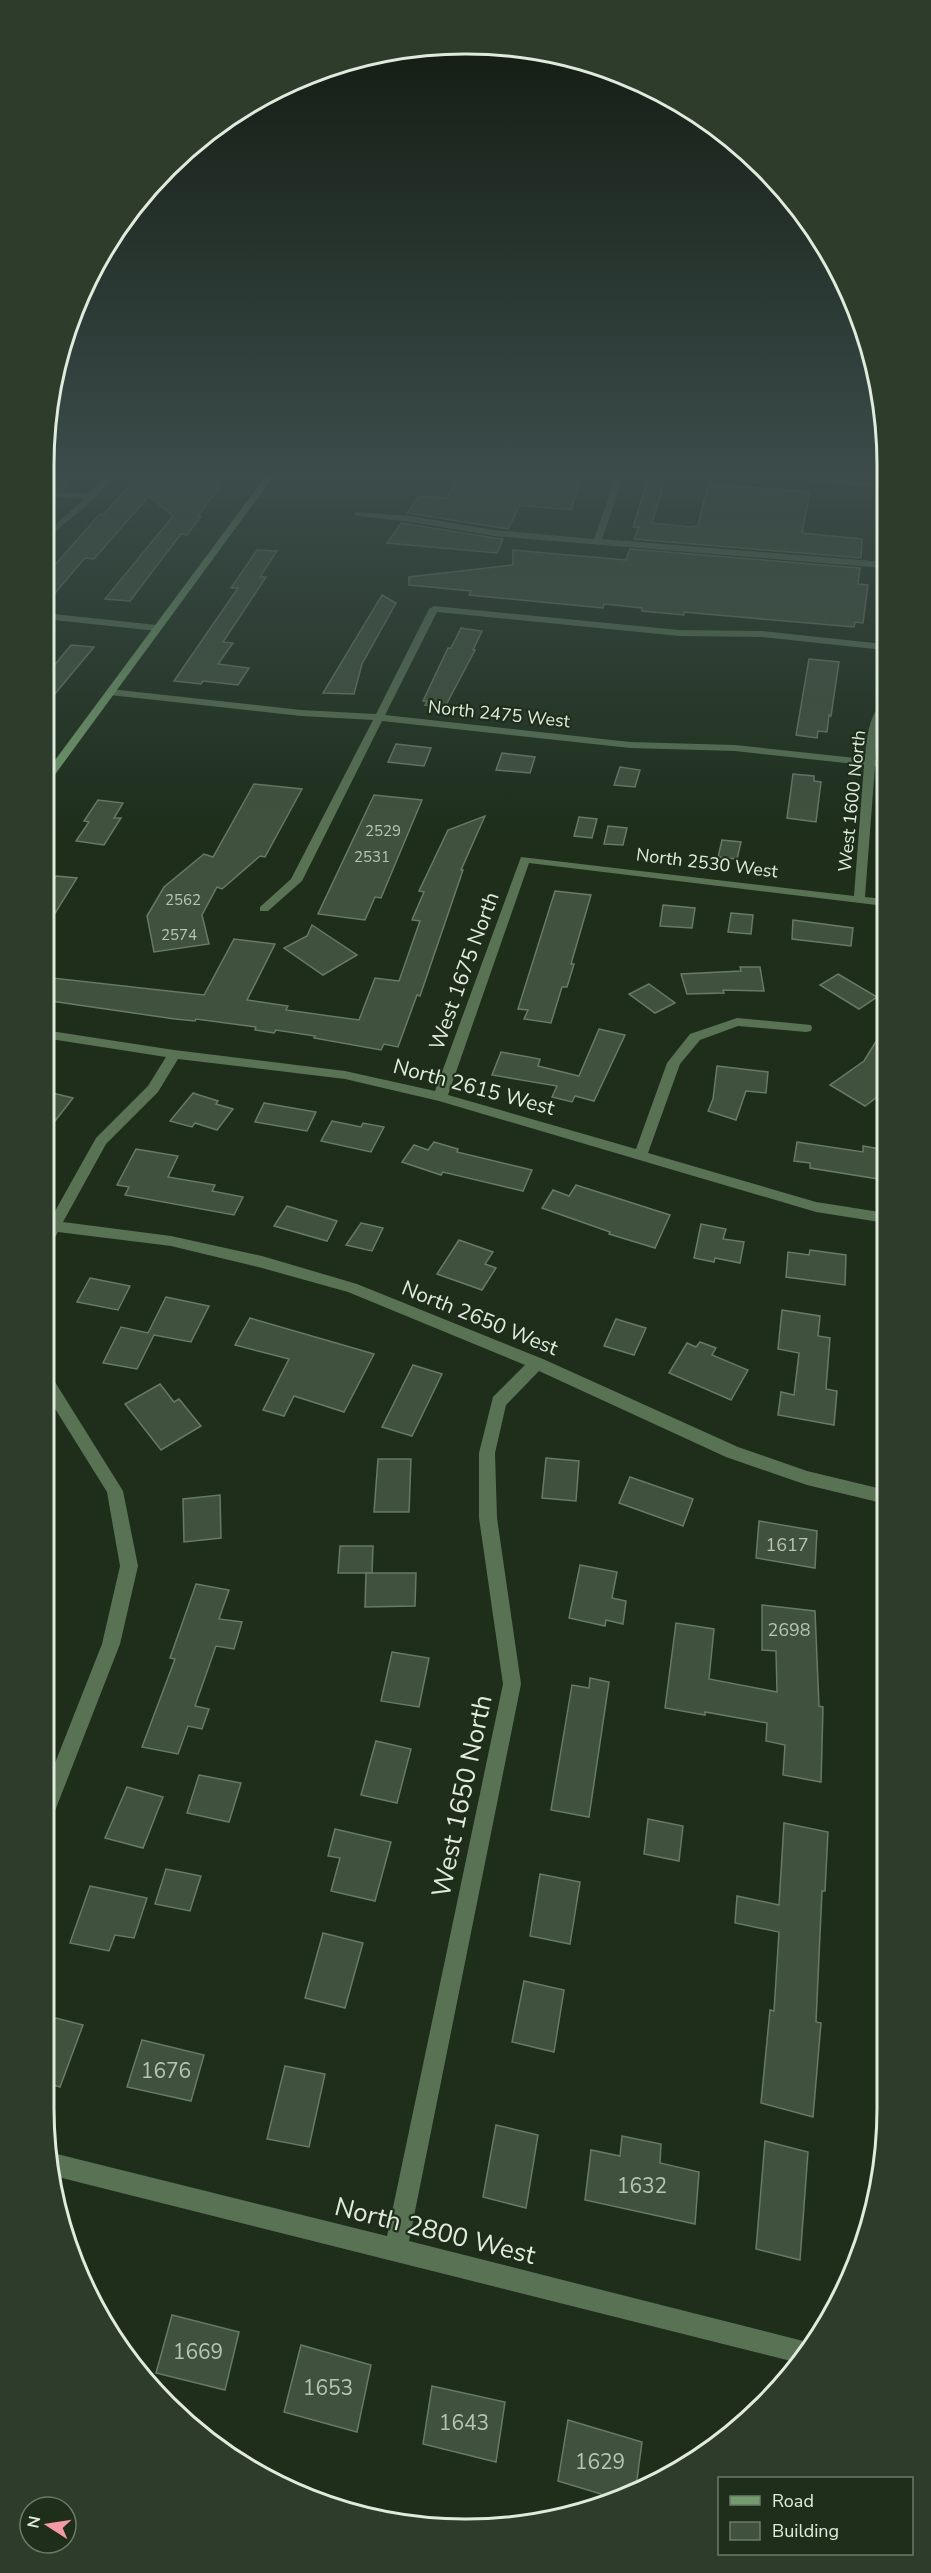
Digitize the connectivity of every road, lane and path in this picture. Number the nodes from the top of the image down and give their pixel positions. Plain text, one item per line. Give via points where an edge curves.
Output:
1 (184, 593) edge
2 (54, 617) edge
3 (158, 628) junction
4 (877, 646) edge
5 (110, 692) junction
6 (378, 717) junction
7 (877, 723) edge
8 (870, 763) junction
9 (877, 763) edge
10 (54, 768) edge
11 (525, 859) joint
12 (859, 900) junction
13 (877, 902) edge
14 (264, 909) dead end
15 (806, 1028) dead end
16 (54, 1036) edge
17 (174, 1054) junction
18 (440, 1097) junction
19 (640, 1156) junction
20 (54, 1216) edge
21 (877, 1217) edge
22 (54, 1227) edge
23 (537, 1363) junction
24 (54, 1398) edge
25 (877, 1495) edge
26 (54, 1789) edge
27 (59, 2165) edge
28 (395, 2251) junction
29 (798, 2350) edge

1 - 3 main road
2 - 3 street
3 - 5 main road
4 - 6 street via 762,634 679,633 434,609
5 - 6 street, North 2475 West via 301,713
5 - 10 main road
6 - 8 street, North 2475 West via 630,745 735,748
6 - 14 street via 296,881
7 - 8 street, West 1600 North via 872,733
8 - 9 street, North 2475 West
8 - 12 street, West 1600 North
11 - 12 street, North 2530 West
11 - 18 street, West 1675 North
12 - 13 street, North 2530 West
15 - 19 street via 737,1023 695,1037 674,1063
16 - 17 street, North 2615 West
17 - 18 street, North 2615 West via 345,1075
17 - 20 street via 153,1089 101,1141
18 - 19 street, North 2615 West
19 - 21 street, North 2615 West via 816,1207
22 - 23 street, North 2650 West via 171,1241 262,1262 352,1288
23 - 25 street, North 2650 West via 732,1452 807,1478
23 - 28 street, West 1650 North via 499,1402 487,1453 488,1518 512,1684
24 - 26 street via 115,1491 129,1566 111,1644
27 - 28 street, North 2800 West
28 - 29 street, North 2800 West

